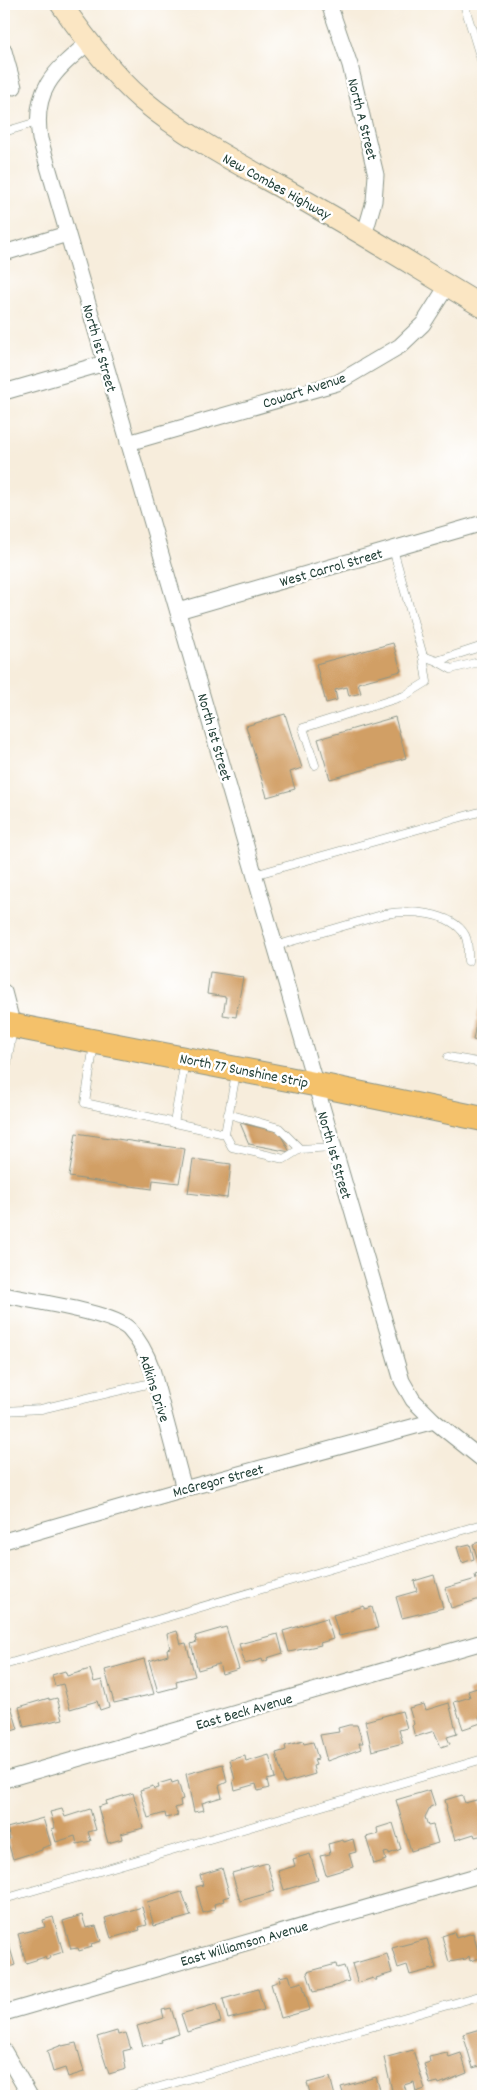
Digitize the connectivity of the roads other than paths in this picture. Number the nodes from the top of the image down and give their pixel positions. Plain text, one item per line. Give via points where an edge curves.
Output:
1 (61, 4) edge
2 (330, 4) edge
3 (464, 4) edge
4 (88, 42) junction
5 (4, 51) edge
6 (483, 66) edge
7 (14, 86) dead end
8 (37, 122) junction
9 (4, 132) edge
10 (67, 234) junction
11 (364, 236) junction
12 (4, 253) edge
13 (447, 286) junction
14 (483, 307) edge
15 (104, 364) junction
16 (4, 392) edge
17 (128, 443) junction
18 (483, 523) edge
19 (393, 549) junction
20 (178, 611) junction
21 (483, 646) edge
22 (423, 656) junction
23 (437, 661) junction
24 (483, 661) edge
25 (315, 766) dead end
26 (483, 811) edge
27 (254, 875) junction
28 (275, 946) junction
29 (468, 962) dead end
30 (4, 992) edge
31 (8, 1025) edge
32 (95, 1041) junction
33 (448, 1057) dead end
34 (185, 1059) junction
35 (483, 1063) edge
36 (236, 1069) junction
37 (4, 1081) edge
38 (314, 1084) junction
39 (228, 1114) junction
40 (483, 1119) edge
41 (174, 1123) junction
42 (225, 1134) junction
43 (333, 1147) junction
44 (300, 1148) junction
45 (4, 1295) edge
46 (155, 1382) junction
47 (4, 1412) edge
48 (434, 1421) junction
49 (483, 1460) edge
50 (184, 1489) junction
51 (483, 1524) edge
52 (4, 1532) edge
53 (23, 1535) junction
54 (4, 1541) edge
55 (483, 1642) edge
56 (4, 1665) edge
57 (483, 1759) edge
58 (4, 1780) edge
59 (483, 1874) edge
60 (4, 1899) edge
61 (483, 1995) edge
62 (4, 2013) edge
63 (4, 2051) edge
64 (30, 2096) edge
65 (128, 2096) edge

1 - 4 street
2 - 11 street, North A Street via 350,66 376,175 374,201
3 - 6 lane
4 - 8 street, North 1st Street via 47,84 39,102
4 - 11 street, New Combes Highway via 140,98 184,132
5 - 7 street
8 - 9 lane
8 - 10 street, North 1st Street
10 - 12 street
10 - 15 street, North 1st Street
11 - 13 street, New Combes Highway
13 - 14 street, New Combes Highway
13 - 17 street, Cowart Avenue via 423,324 400,346 337,383
15 - 16 street
15 - 17 street, North 1st Street
17 - 20 street, North 1st Street
18 - 19 street, West Carrol Street
19 - 20 street, West Carrol Street
19 - 22 lane
20 - 27 street, North 1st Street
21 - 23 lane
22 - 23 lane
22 - 25 lane via 427,682 404,696 303,728
23 - 24 lane via 451,669
26 - 27 lane
27 - 28 street, North 1st Street
28 - 29 lane via 370,918 399,911 414,912 431,914 456,926 468,943
28 - 38 street, North 1st Street
30 - 31 street
31 - 32 main road, North 77 Sunshine Strip
31 - 37 lane
32 - 34 main road, North 77 Sunshine Strip
32 - 41 lane via 85,1103
33 - 35 lane
34 - 36 main road, North 77 Sunshine Strip
34 - 41 lane
36 - 38 main road, North 77 Sunshine Strip
36 - 39 lane
38 - 40 main road, North 77 Sunshine Strip
38 - 43 street, North 1st Street
39 - 42 lane
39 - 44 lane via 279,1128
41 - 42 lane
42 - 44 lane via 232,1148 263,1151 284,1159
43 - 44 lane
43 - 48 street, North 1st Street via 402,1381 413,1400
45 - 46 street, Adkins Drive via 96,1313 128,1328 146,1354
46 - 47 lane via 41,1409
46 - 50 street, Adkins Drive
48 - 49 street, North 1st Street
48 - 50 street, McGregor Street
50 - 53 street, McGregor Street
51 - 56 lane
52 - 53 street
53 - 54 street, McGregor Street
55 - 58 street, East Beck Avenue
57 - 60 lane
59 - 62 street, East Williamson Avenue
61 - 65 lane
63 - 64 street

